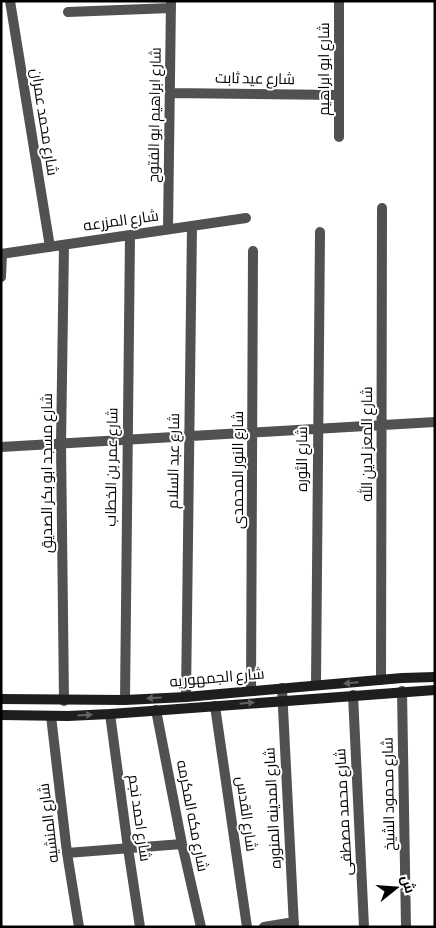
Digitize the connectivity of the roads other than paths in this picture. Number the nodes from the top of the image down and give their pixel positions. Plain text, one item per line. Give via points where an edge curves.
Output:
1 (10, 1) edge
2 (339, 1) edge
3 (171, 4) edge
4 (68, 12) dead end
5 (12, 19) junction
6 (1, 20) edge
7 (170, 93) junction
8 (339, 95) junction
9 (339, 137) dead end
10 (382, 208) dead end
11 (246, 218) dead end
12 (192, 226) junction
13 (168, 229) junction
14 (320, 232) dead end
15 (130, 235) junction
16 (64, 244) junction
17 (50, 247) junction
18 (253, 251) dead end
19 (2, 254) edge
20 (1, 278) edge
21 (435, 422) edge
22 (382, 425) junction
23 (318, 429) junction
24 (254, 432) junction
25 (190, 436) junction
26 (127, 440) junction
27 (61, 444) junction
28 (1, 447) edge
29 (435, 677) edge
30 (380, 680) junction
31 (316, 685) junction
32 (282, 688) junction
33 (251, 690) junction
34 (435, 690) edge
35 (402, 691) junction
36 (353, 695) junction
37 (186, 696) junction
38 (1, 699) edge
39 (125, 700) junction
40 (283, 700) junction
41 (64, 701) junction
42 (215, 706) junction
43 (156, 710) junction
44 (110, 714) junction
45 (1, 715) edge
46 (52, 716) junction
47 (182, 844) junction
48 (128, 848) junction
49 (67, 852) junction
50 (294, 924) edge
51 (79, 927) edge
52 (140, 927) edge
53 (201, 927) edge
54 (247, 927) edge
55 (264, 927) edge
56 (364, 927) edge
57 (406, 927) edge

1 - 5 street, شارع محمد عمران
2 - 8 street, شارع ابو ابراهيم
3 - 4 street
3 - 7 street, شارع ابراهيم ابو الفتوح
5 - 6 street
5 - 17 street, شارع محمد عمران
7 - 8 street, شارع عيد ثابت
7 - 13 street, شارع ابراهيم ابو الفتوح
8 - 9 street, شارع ابو ابراهيم
10 - 22 street, شارع المعز لدين الله
11 - 12 street, شارع المزرعه
12 - 13 street, شارع المزرعه
12 - 25 street, شارع عبد السلام
13 - 15 street, شارع المزرعه
14 - 23 street, شارع الثوره
15 - 16 street, شارع المزرعه
15 - 26 street, شارع عمر بن الخطاب
16 - 17 street, شارع المزرعه
16 - 27 street, شارع مسجد ابو بكر الصديق
17 - 19 street, شارع المزرعه
18 - 24 street, شارع النور المحمدى
19 - 20 street
21 - 22 street
22 - 23 street
22 - 30 street, شارع المعز لدين الله
23 - 24 street
23 - 31 street, شارع الثوره
24 - 25 street
24 - 33 street, شارع النور المحمدى
25 - 26 street
25 - 37 street, شارع عبد السلام
26 - 27 street
26 - 39 street, شارع عمر بن الخطاب
27 - 28 street
27 - 41 street, شارع مسجد ابو بكر الصديق
29 - 30 main road, شارع الجمهوريه
30 -> 31 main road, شارع الجمهوريه
31 - 32 main road, شارع الجمهوريه
32 - 33 main road, شارع الجمهوريه
32 - 40 street, شارع المدينه المنوره
33 - 37 main road, شارع الجمهوريه
34 - 35 main road, شارع الجمهوريه
35 - 36 main road, شارع الجمهوريه
35 - 57 street, شارع محمود الشيخ
36 - 40 main road, شارع الجمهوريه
36 - 56 street, شارع محمد مصطفى
37 -> 39 main road, شارع الجمهوريه
38 - 41 main road, شارع الجمهوريه
39 - 41 main road, شارع الجمهوريه
42 -> 40 main road, شارع الجمهوريه
40 - 50 street, شارع المدينه المنوره
42 - 43 main road, شارع الجمهوريه
42 - 54 street, شارع القدس
43 - 44 main road, شارع الجمهوريه
43 - 47 street, شارع مكه المكرمه
46 -> 44 main road, شارع الجمهوريه
44 - 48 street, شارع احمد نجم
45 - 46 main road, شارع الجمهوريه
46 - 49 street, شارع المنشيه
47 - 48 street
47 - 53 street, شارع مكه المكرمه
48 - 49 street
48 - 52 street, شارع احمد نجم
49 - 51 street, شارع المنشيه
50 - 55 street

